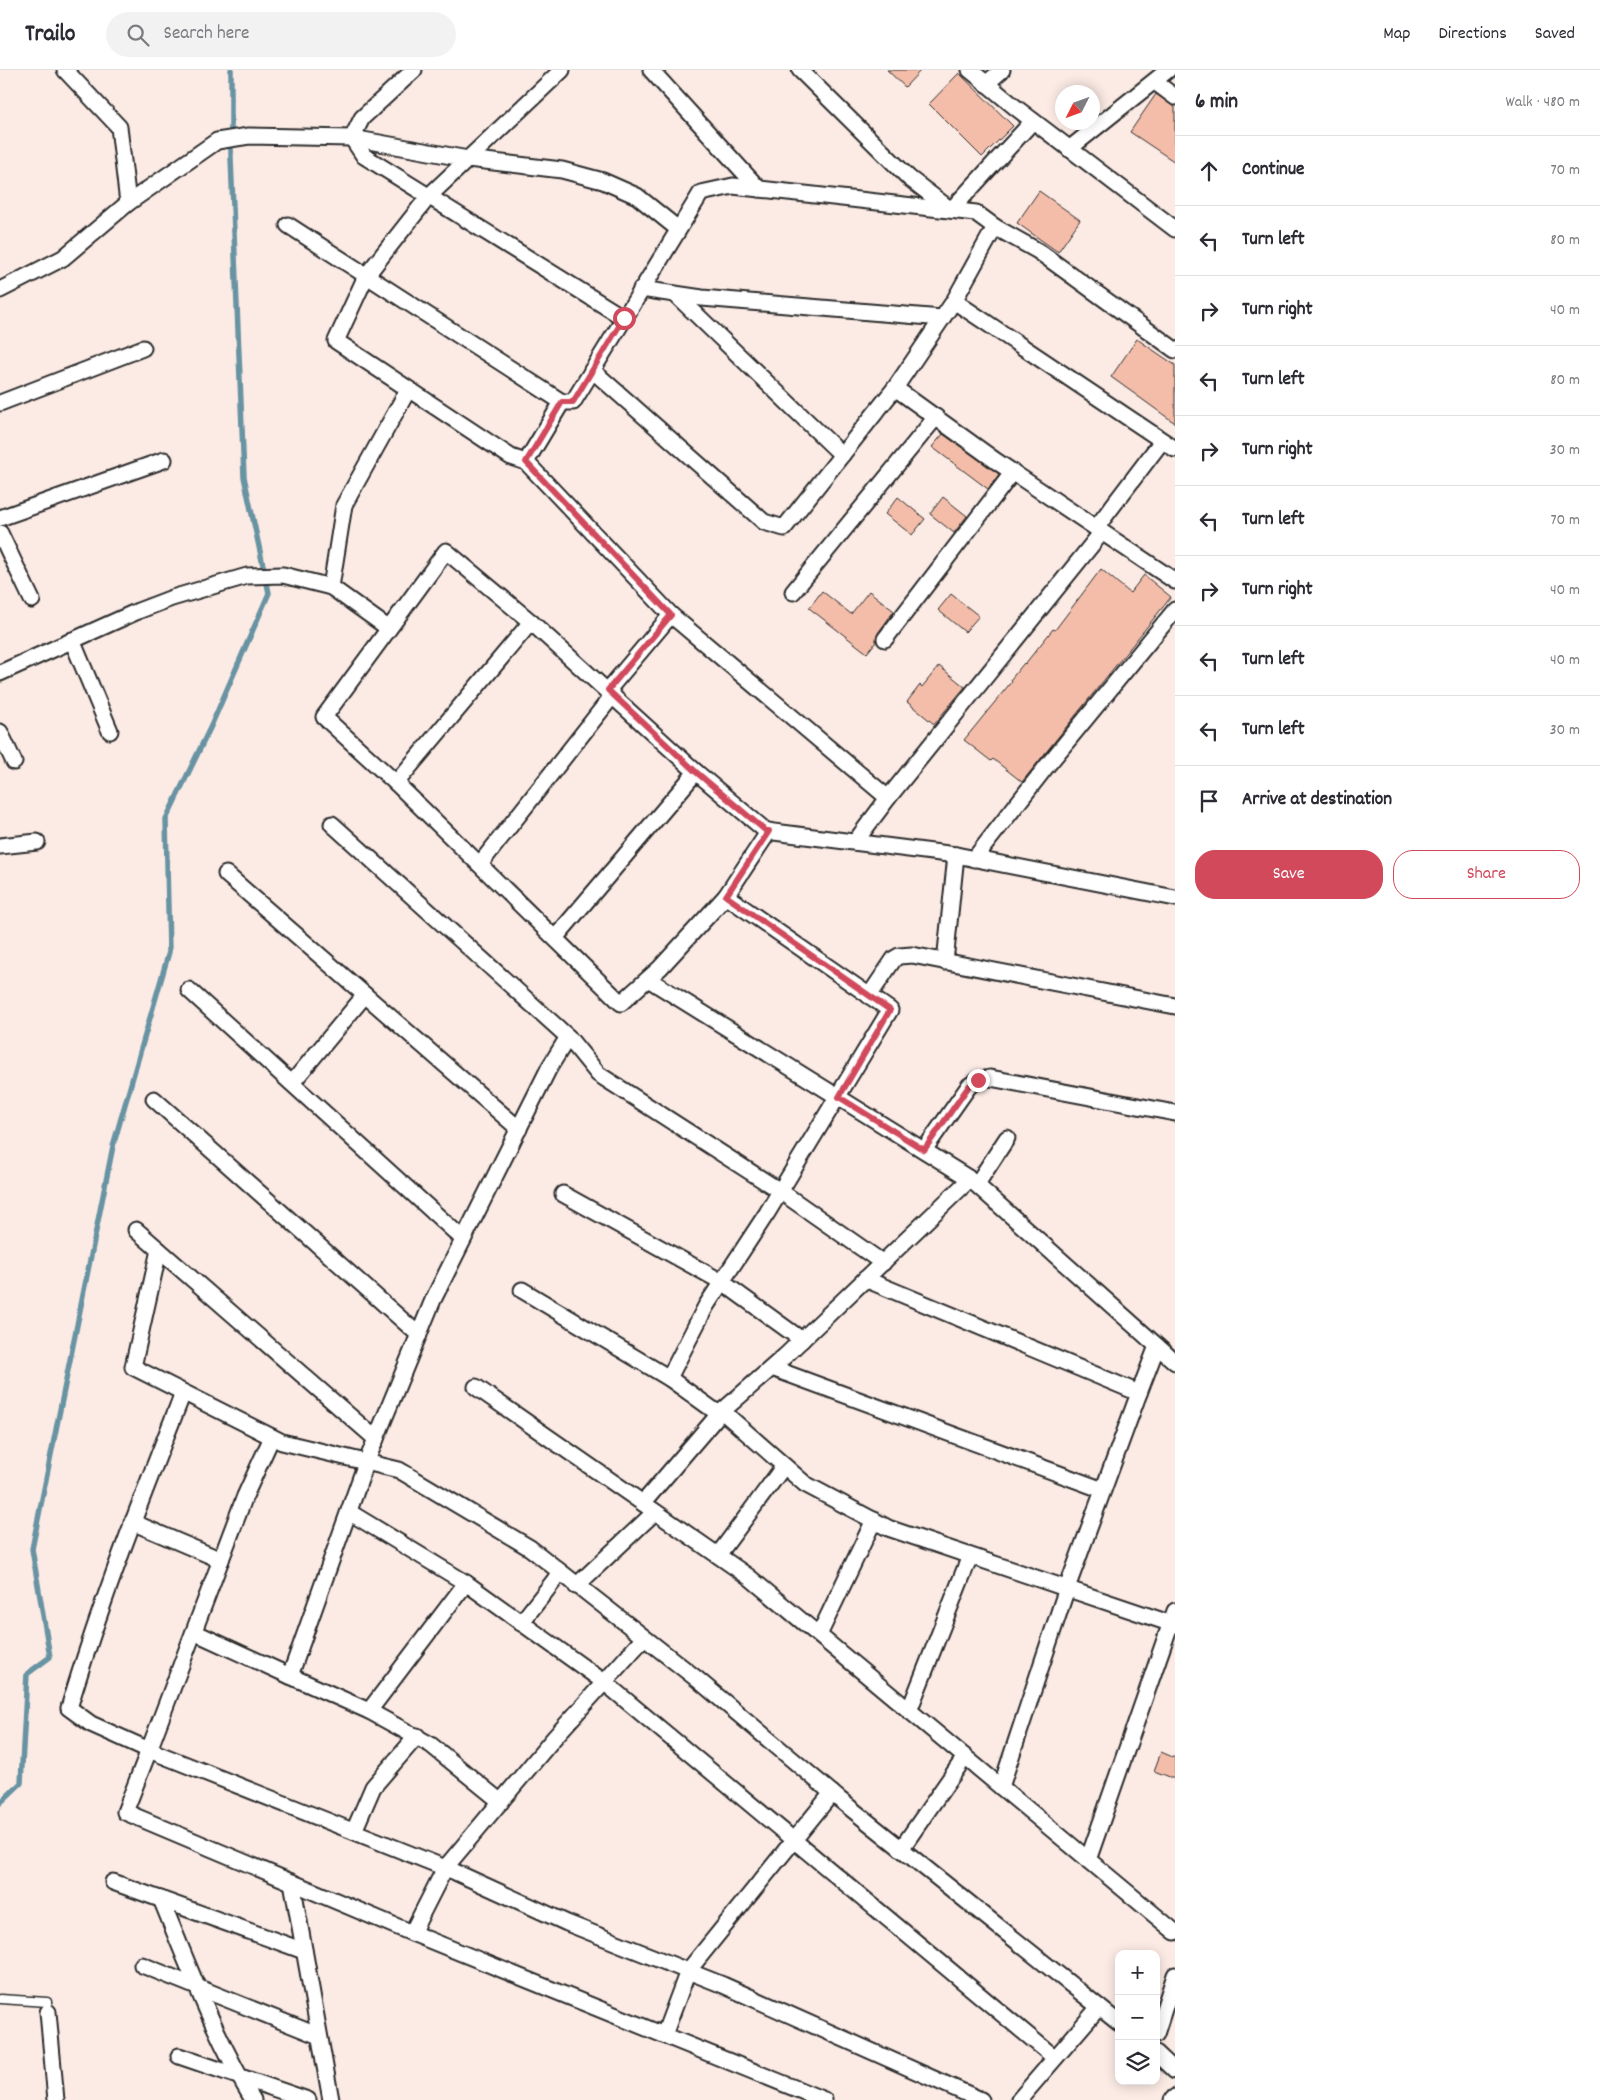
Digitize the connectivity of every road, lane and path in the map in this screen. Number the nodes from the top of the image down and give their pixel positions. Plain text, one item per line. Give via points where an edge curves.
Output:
1 (65, 70) edge
2 (414, 70) edge
3 (562, 70) edge
4 (651, 70) edge
5 (800, 70) edge
6 (970, 70) edge
7 (1002, 70) edge
8 (1168, 70) edge
9 (1155, 82) junction
10 (986, 84) junction
11 (1175, 97) edge
12 (1033, 121) junction
13 (352, 138) junction
14 (1069, 148) junction
15 (468, 159) junction
16 (759, 189) junction
17 (428, 196) junction
18 (128, 203) junction
19 (951, 210) junction
20 (288, 225) dead end
21 (995, 227) junction
22 (678, 229) junction
23 (1175, 229) edge
24 (366, 276) junction
25 (641, 289) junction
26 (0, 290) edge
27 (675, 294) junction
28 (954, 301) junction
29 (624, 318) junction
30 (942, 318) junction
31 (142, 348) dead end
32 (1175, 350) edge
33 (592, 370) junction
34 (895, 388) junction
35 (408, 390) junction
36 (562, 402) junction
37 (0, 403) edge
38 (936, 418) junction
39 (1169, 445) edge
40 (842, 455) junction
41 (164, 460) dead end
42 (526, 462) junction
43 (1013, 472) junction
44 (0, 518) edge
45 (1099, 530) junction
46 (0, 533) edge
47 (1175, 580) edge
48 (331, 587) junction
49 (793, 592) dead end
50 (32, 600) dead end
51 (1175, 610) edge
52 (671, 615) junction
53 (531, 622) junction
54 (388, 628) junction
55 (885, 639) dead end
56 (72, 640) junction
57 (0, 673) edge
58 (610, 693) junction
59 (110, 731) dead end
60 (0, 732) edge
61 (14, 762) dead end
62 (696, 772) junction
63 (396, 782) junction
64 (888, 798) junction
65 (332, 824) dead end
66 (769, 831) junction
67 (37, 842) dead end
68 (855, 842) junction
69 (0, 846) edge
70 (956, 855) junction
71 (974, 859) junction
72 (480, 864) junction
73 (226, 874) dead end
74 (726, 896) junction
75 (1175, 898) edge
76 (555, 938) junction
77 (944, 962) junction
78 (648, 979) junction
79 (190, 990) dead end
80 (365, 995) junction
81 (869, 996) junction
82 (1175, 1006) edge
83 (568, 1037) junction
84 (292, 1084) junction
85 (839, 1097) junction
86 (154, 1099) dead end
87 (1175, 1113) edge
88 (519, 1129) junction
89 (1007, 1138) dead end
90 (924, 1150) junction
91 (974, 1181) junction
92 (780, 1191) junction
93 (563, 1194) dead end
94 (136, 1230) dead end
95 (463, 1239) junction
96 (159, 1250) junction
97 (883, 1262) junction
98 (865, 1279) junction
99 (722, 1282) junction
100 (522, 1290) dead end
101 (418, 1335) junction
102 (802, 1340) junction
103 (1157, 1346) junction
104 (1175, 1362) edge
105 (772, 1368) junction
106 (669, 1378) junction
107 (476, 1387) dead end
108 (1139, 1393) junction
109 (183, 1394) junction
110 (721, 1413) junction
111 (272, 1437) junction
112 (376, 1439) junction
113 (366, 1463) junction
114 (784, 1466) junction
115 (1103, 1490) junction
116 (649, 1508) junction
117 (349, 1512) junction
118 (874, 1520) junction
119 (132, 1522) junction
120 (718, 1555) junction
121 (970, 1556) junction
122 (221, 1560) junction
123 (560, 1573) junction
124 (466, 1583) junction
125 (576, 1586) junction
126 (1067, 1588) junction
127 (1173, 1620) edge
128 (521, 1623) junction
129 (194, 1632) junction
130 (819, 1635) junction
131 (644, 1638) junction
132 (290, 1676) junction
133 (604, 1682) junction
134 (369, 1711) junction
135 (909, 1711) junction
136 (418, 1736) junction
137 (148, 1750) junction
138 (965, 1757) junction
139 (1001, 1787) junction
140 (832, 1793) junction
141 (501, 1802) junction
142 (354, 1831) junction
143 (793, 1841) junction
144 (901, 1849) junction
145 (1088, 1860) junction
146 (445, 1868) junction
147 (113, 1882) dead end
148 (292, 1882) junction
149 (161, 1900) junction
150 (412, 1932) junction
151 (1175, 1932) edge
152 (304, 1951) junction
153 (142, 1966) dead end
154 (688, 1971) junction
155 (1175, 1975) edge
156 (197, 1987) junction
157 (0, 2000) edge
158 (1099, 2007) junction
159 (48, 2012) joint
160 (1115, 2020) edge
161 (1160, 2022) edge
162 (664, 2035) junction
163 (319, 2036) junction
164 (179, 2056) dead end
165 (1160, 2057) edge
166 (1055, 2058) junction
167 (1175, 2071) edge
168 (239, 2077) junction
169 (1175, 2096) edge
170 (56, 2100) edge
171 (253, 2100) edge
172 (308, 2100) edge
173 (331, 2100) edge
174 (824, 2100) edge
175 (981, 2100) edge
176 (1019, 2100) edge
177 (1172, 2100) edge

1 - 18 street via 119,127
2 - 13 street via 362,118
3 - 15 street
4 - 16 street
5 - 19 street via 908,178
6 - 10 street
7 - 10 street
8 - 9 street
9 - 11 street
9 - 14 street
10 - 12 street
12 - 14 street
12 - 19 street
13 - 15 street
13 - 17 street via 364,156
13 - 18 street via 249,136 216,141
14 - 23 street
15 - 17 street
15 - 22 street via 562,170 603,181 636,196
16 - 19 street
16 - 22 street via 733,186 701,193
17 - 24 street
17 - 29 street
18 - 26 street via 63,258
19 - 21 street via 976,213
20 - 24 street
21 - 28 street
21 - 32 street via 1038,250
22 - 25 street
24 - 35 street via 336,341
24 - 36 street
25 - 27 street
25 - 29 street
27 - 30 street
27 - 40 street
28 - 30 street
28 - 39 street
29 - 33 street
30 - 34 street
31 - 37 street
33 - 36 street via 573,402
33 - 40 street via 764,522 784,528
34 - 38 street
34 - 40 street
35 - 42 street via 511,457
35 - 48 street via 344,505
36 - 42 street
38 - 43 street
38 - 49 street
39 - 45 street
41 - 44 street
42 - 52 street
43 - 45 street
43 - 55 street
45 - 47 street
45 - 64 street
46 - 50 street
48 - 54 street
48 - 56 street via 282,575 247,576 172,598
51 - 71 street
52 - 58 street
52 - 64 street
53 - 54 street via 446,551
53 - 58 street
53 - 63 street
54 - 63 street via 324,717
56 - 57 street
56 - 59 street
58 - 62 street
58 - 72 street
60 - 61 street
62 - 66 street
62 - 76 street
63 - 72 street
64 - 68 street
65 - 83 street
66 - 68 street
66 - 74 street
67 - 69 street
68 - 70 street
70 - 71 street
70 - 77 street
71 - 75 street
72 - 76 street
73 - 80 street
74 - 78 street
74 - 81 street
76 - 78 street via 621,1003
77 - 81 street via 912,955 899,956
77 - 82 street
78 - 85 street
79 - 84 street
80 - 84 street
80 - 88 street
81 - 85 street via 890,1010
83 - 88 street
83 - 92 street via 598,1074
84 - 95 street
85 - 90 street
85 - 92 street
86 - 101 street
87 - 90 street via 990,1078 969,1086
88 - 95 street
89 - 91 street
90 - 91 street
91 - 97 street
91 - 103 street
92 - 97 street
92 - 99 street
93 - 99 street
94 - 96 street
95 - 101 street
96 - 109 street via 134,1367
96 - 112 street
97 - 98 street
98 - 102 street
98 - 108 street
99 - 102 street
99 - 106 street
100 - 106 street
101 - 112 street
102 - 105 street
103 - 104 street
103 - 108 street
105 - 110 street
105 - 115 street
106 - 110 street
107 - 116 street
108 - 115 street
109 - 111 street
109 - 119 street
110 - 114 street
110 - 116 street
111 - 113 street
111 - 122 street
112 - 113 street
113 - 117 street
113 - 123 street via 399,1470 530,1548
114 - 118 street via 805,1484
114 - 120 street
115 - 126 street
116 - 120 street
116 - 125 street
117 - 124 street
117 - 132 street
118 - 121 street via 888,1528
118 - 130 street
119 - 122 street
119 - 137 street via 68,1708 91,1724
120 - 130 street
121 - 126 street
121 - 135 street
122 - 129 street
123 - 125 street
123 - 128 street
124 - 128 street
124 - 134 street
125 - 131 street
126 - 127 street
126 - 139 street
127 - 145 street
128 - 133 street
129 - 132 street
129 - 137 street
130 - 135 street
131 - 133 street
131 - 140 street
132 - 134 street
133 - 141 street
133 - 143 street
134 - 136 street
135 - 138 street
136 - 141 street
136 - 142 street via 373,1787
137 - 142 street
137 - 148 street via 125,1812
138 - 139 street
138 - 144 street
139 - 145 street
140 - 143 street
140 - 144 street
141 - 146 street
142 - 146 street
143 - 154 street
143 - 166 street
144 - 158 street
145 - 151 street
146 - 150 street
146 - 154 street via 567,1923
147 - 149 street
148 - 150 street
148 - 152 street
149 - 152 street
149 - 156 street
150 - 162 street
152 - 163 street
153 - 156 street
154 - 162 street
154 - 175 street
155 - 161 street
156 - 163 street
156 - 168 street
157 - 159 lane via 47,2002
158 - 160 street
158 - 166 street
159 - 170 street
162 - 174 street
163 - 173 street
164 - 168 street
165 - 167 street
166 - 176 street
168 - 171 street
168 - 172 street
169 - 177 street

